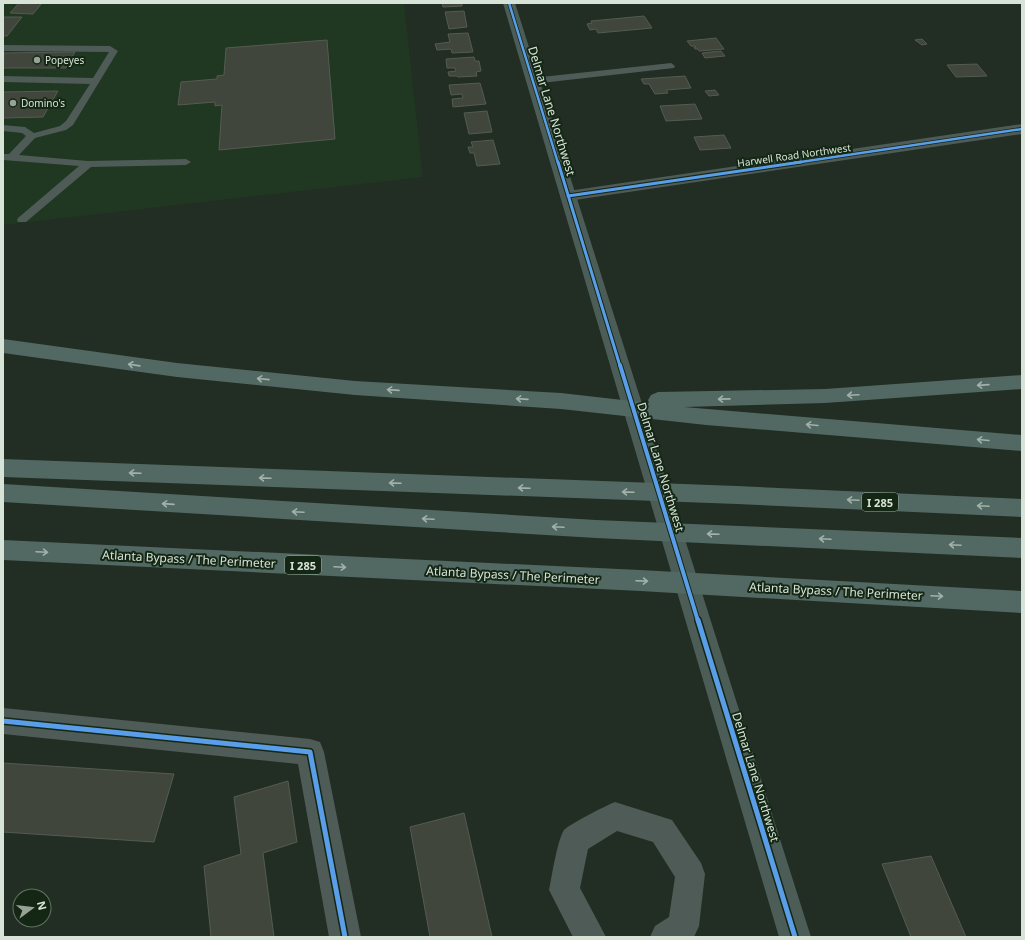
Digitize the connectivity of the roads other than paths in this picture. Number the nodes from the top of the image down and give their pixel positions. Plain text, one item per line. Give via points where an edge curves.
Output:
1 (509, 3) edge
2 (3, 48) edge
3 (671, 66) dead end
4 (3, 79) edge
5 (96, 81) junction
6 (532, 81) junction
7 (3, 128) edge
8 (1022, 129) edge
9 (32, 136) junction
10 (7, 157) edge
11 (186, 162) dead end
12 (88, 164) junction
13 (568, 196) junction
14 (22, 220) dead end
15 (3, 346) edge
16 (1022, 382) edge
17 (703, 408) junction
18 (1022, 443) edge
19 (3, 468) edge
20 (3, 493) edge
21 (1022, 508) edge
22 (1022, 548) edge
23 (3, 550) edge
24 (1022, 602) edge
25 (3, 722) edge
26 (345, 937) edge
27 (590, 937) edge
28 (666, 937) edge
29 (795, 937) edge

1 - 6 street, Delmar Lane Northwest
2 - 5 lane via 114,51
3 - 6 lane
4 - 5 lane
5 - 9 lane via 70,123 63,128
6 - 13 street, Delmar Lane Northwest
7 - 9 lane via 25,130
8 - 13 street, Harwell Road Northwest
9 - 10 lane
10 - 12 lane
11 - 12 lane
12 - 14 lane
13 - 29 street, Delmar Lane Northwest
17 -> 15 highway via 339,386 177,370
16 -> 17 highway
18 -> 17 highway
21 -> 19 highway, I 285
22 -> 20 highway via 596,529
23 -> 24 highway, Atlanta Bypass / The Perimeter / I 285 via 772,586
25 - 26 street via 310,752
27 - 28 street via 564,890 575,840 615,816 662,830 690,874 683,926

